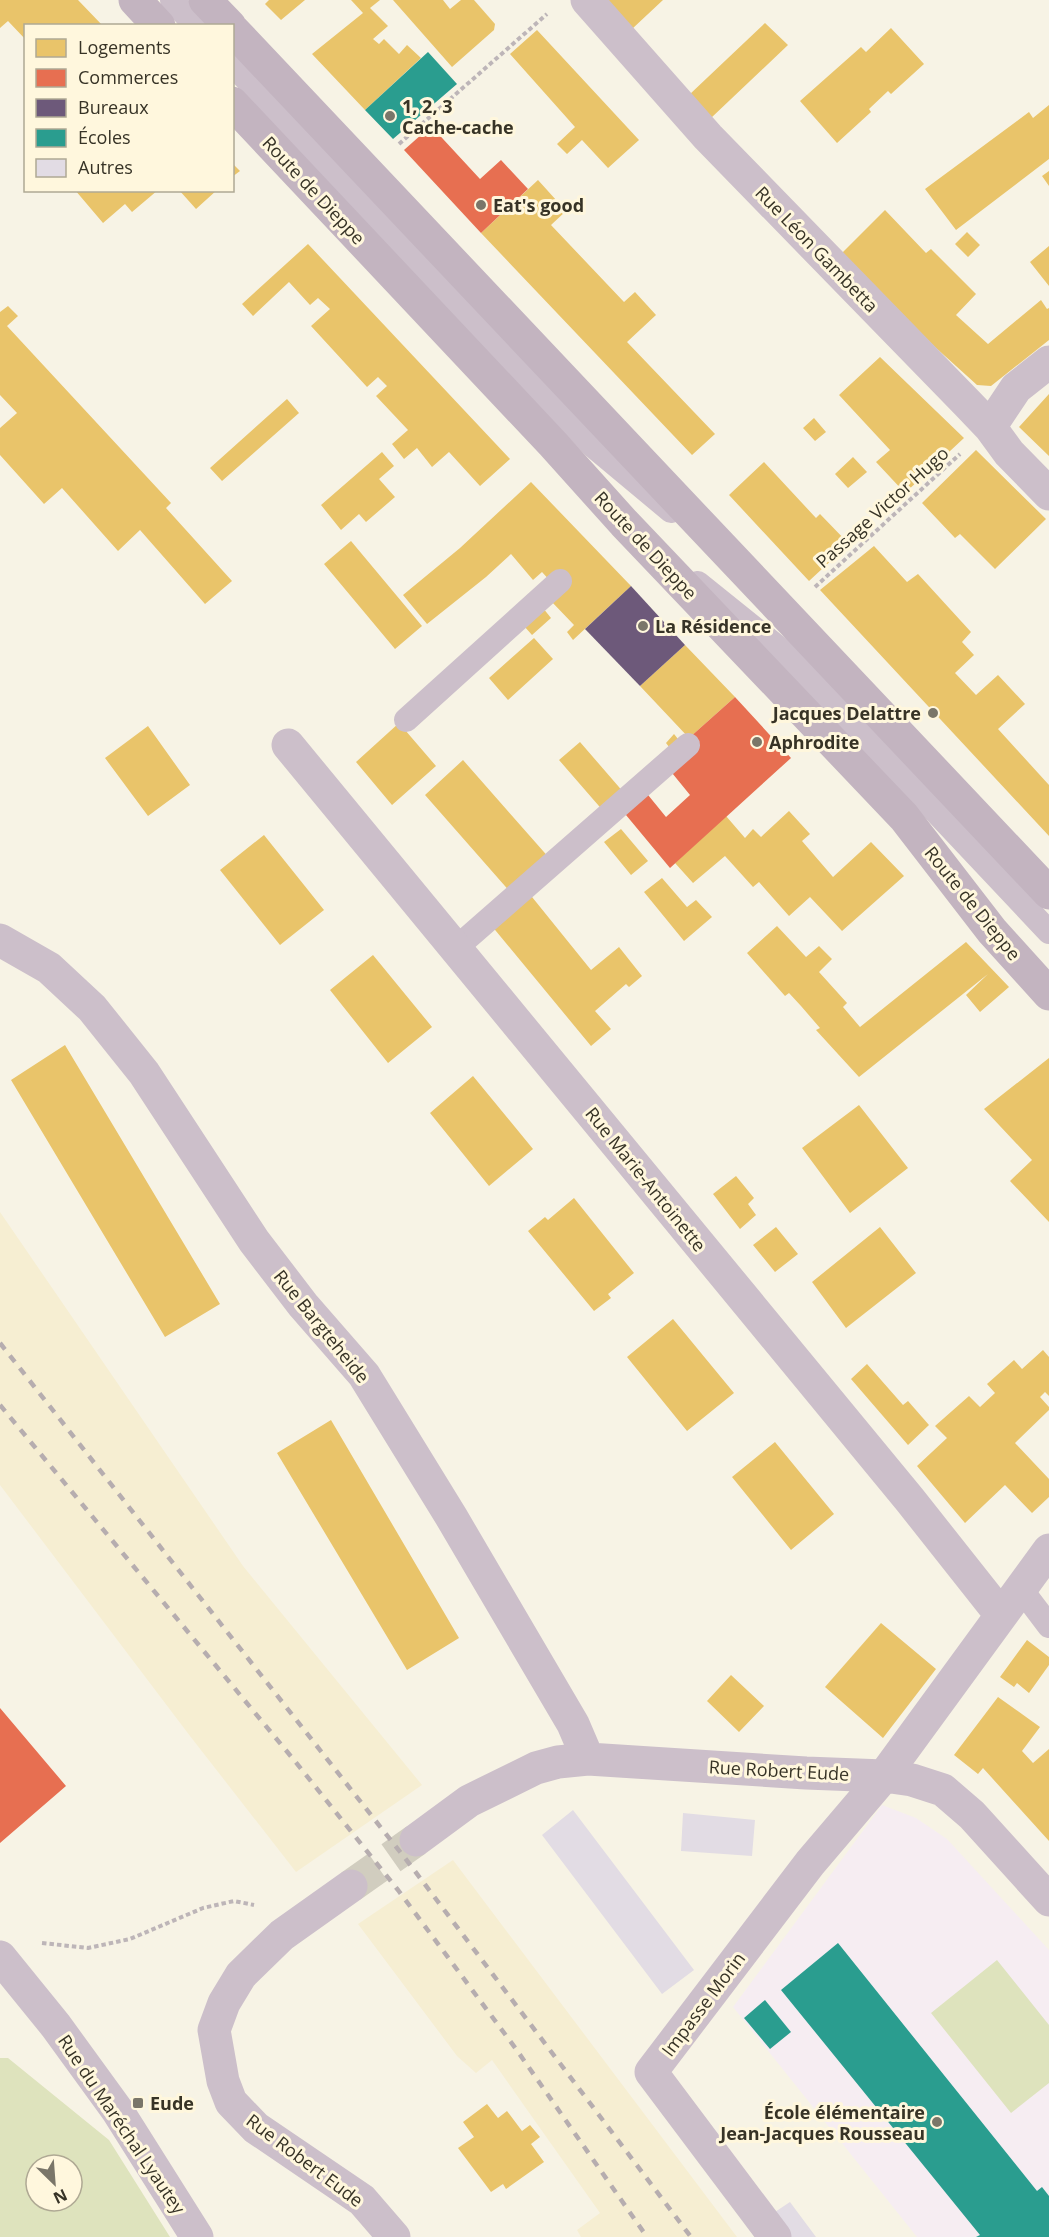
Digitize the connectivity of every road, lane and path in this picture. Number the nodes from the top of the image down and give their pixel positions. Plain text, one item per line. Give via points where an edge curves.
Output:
1 (135, 0) edge
2 (172, 0) edge
3 (205, 0) edge
4 (587, 0) edge
5 (555, 8) dead end
6 (157, 24) edge
7 (194, 24) edge
8 (228, 24) edge
9 (234, 30) edge
10 (234, 66) edge
11 (234, 105) edge
12 (418, 128) dead end
13 (1049, 363) edge
14 (990, 427) junction
15 (961, 453) dead end
16 (1049, 494) edge
17 (624, 523) junction
18 (560, 581) dead end
19 (760, 586) junction
20 (812, 589) dead end
21 (406, 720) dead end
22 (288, 745) dead end
23 (688, 745) dead end
24 (1049, 893) edge
25 (1049, 932) edge
26 (0, 940) edge
27 (456, 948) junction
28 (1049, 994) edge
29 (1049, 1550) edge
30 (1021, 1589) junction
31 (1001, 1614) junction
32 (1049, 1626) edge
33 (588, 1759) junction
34 (884, 1776) junction
35 (416, 1839) tunnel mouth
36 (351, 1886) tunnel mouth
37 (1049, 1900) edge
38 (282, 1935) junction
39 (36, 1942) dead end
40 (0, 1957) edge
41 (197, 2237) edge
42 (394, 2237) edge
43 (776, 2237) edge

1 - 6 main road
2 - 7 lane
3 - 8 main road
4 - 14 street, Rue Léon Gambetta via 708,137
5 - 12 path
9 - 19 main road
10 - 19 lane via 593,446
11 - 17 main road, Route de Dieppe
13 - 14 street via 1016,388
14 - 16 street, Rue Léon Gambetta
15 - 20 path, Passage Victor Hugo
17 - 25 lane via 790,657
17 - 28 main road, Route de Dieppe via 904,817 992,931
18 - 21 lane
19 - 24 main road
22 - 27 street, Rue Marie-Antoinette
23 - 27 lane
26 - 33 street, Rue Bargteheide via 50,968 92,1008 144,1073 254,1241 364,1375 567,1714
27 - 31 street, Rue Marie-Antoinette
29 - 30 street
30 - 31 street
30 - 32 lane
31 - 34 street
33 - 34 street, Rue Robert Eude
33 - 35 street, Rue Robert Eude via 558,1762 527,1773 469,1801
34 - 37 street, Rue Robert Eude via 943,1790 972,1815
34 - 43 street, Impasse Morin via 810,1863 651,2072
36 - 38 street, Rue Robert Eude
38 - 39 path via 262,1907 234,1901 203,1908 130,1939 88,1948
38 - 42 street, Rue Robert Eude via 241,1975 224,2003 214,2030 223,2081 231,2102 256,2128 362,2200
40 - 41 street, Rue du Maréchal Lyautey via 117,2110

